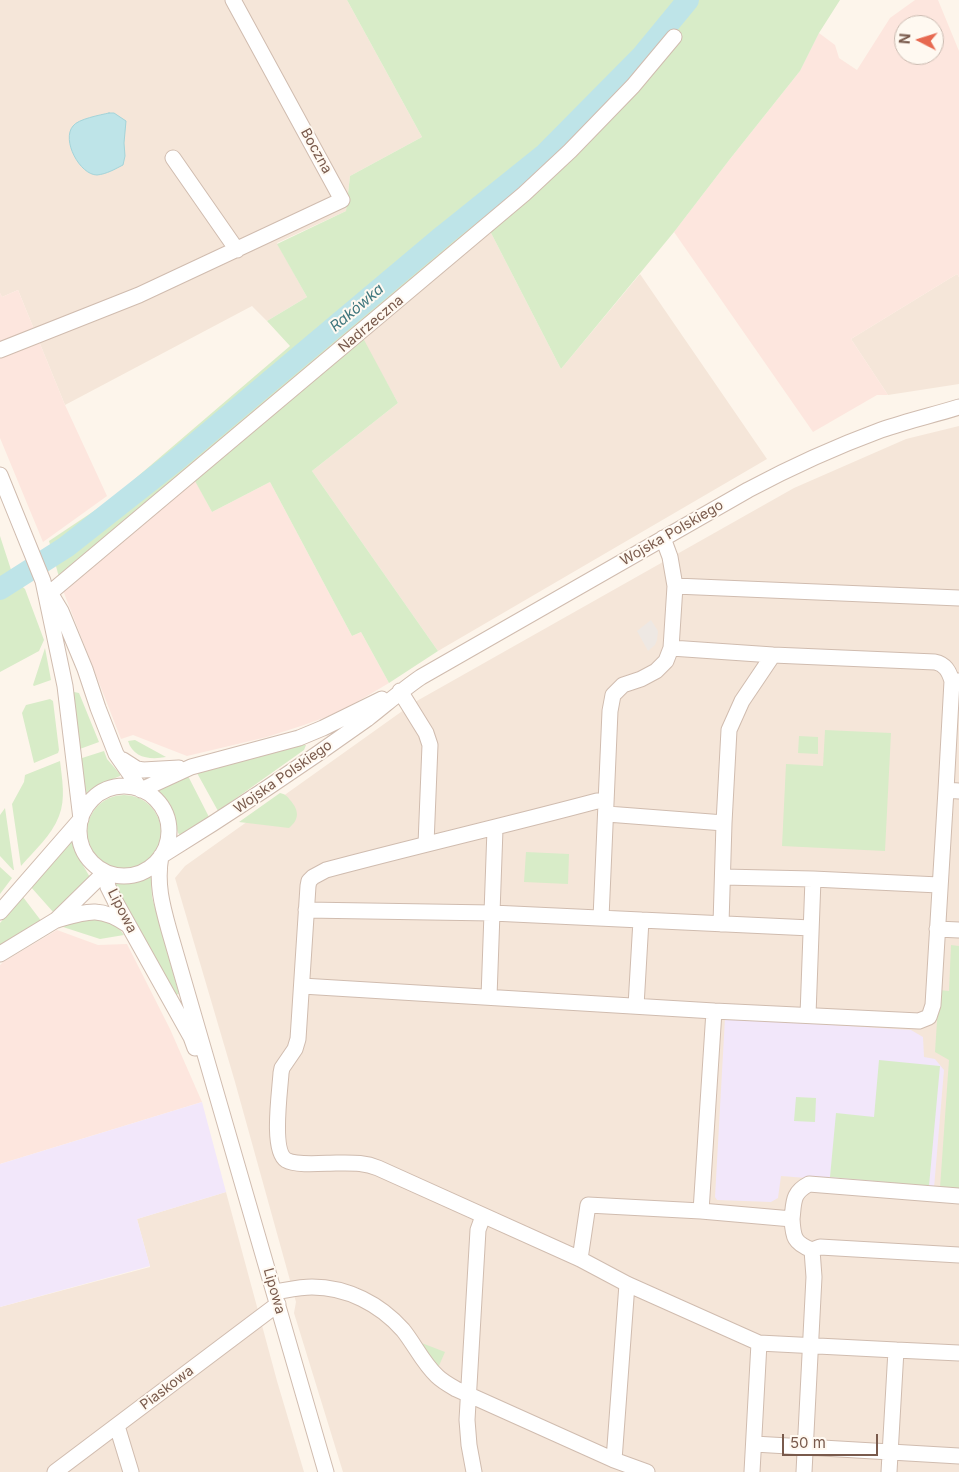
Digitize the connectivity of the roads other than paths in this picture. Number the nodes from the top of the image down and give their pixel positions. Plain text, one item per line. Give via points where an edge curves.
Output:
1 (233, 0) edge
2 (674, 37) dead end
3 (173, 158) dead end
4 (237, 250) junction
5 (0, 350) edge
6 (959, 407) edge
7 (0, 475) edge
8 (663, 538) junction
9 (675, 586) junction
10 (47, 587) junction
11 (959, 598) edge
12 (672, 648) junction
13 (773, 655) junction
14 (955, 681) edge
15 (400, 691) junction
16 (116, 754) junction
17 (191, 767) junction
18 (141, 790) junction
19 (952, 790) edge
20 (606, 808) junction
21 (81, 819) junction
22 (724, 823) junction
23 (495, 828) junction
24 (426, 844) junction
25 (161, 856) junction
26 (105, 872) junction
27 (723, 876) junction
28 (813, 880) junction
29 (939, 885) junction
30 (306, 910) junction
31 (0, 912) edge
32 (492, 913) junction
33 (601, 918) junction
34 (56, 920) junction
35 (641, 920) junction
36 (721, 924) junction
37 (129, 926) junction
38 (811, 928) junction
39 (938, 929) junction
40 (959, 930) edge
41 (0, 954) edge
42 (302, 986) junction
43 (489, 997) junction
44 (636, 1006) junction
45 (714, 1011) junction
46 (808, 1015) junction
47 (221, 1109) junction
48 (959, 1196) edge
49 (701, 1211) junction
50 (483, 1216) junction
51 (792, 1219) junction
52 (812, 1250) junction
53 (959, 1255) edge
54 (580, 1259) junction
55 (627, 1284) junction
56 (276, 1298) junction
57 (759, 1343) junction
58 (810, 1345) junction
59 (896, 1350) junction
60 (959, 1353) edge
61 (467, 1395) junction
62 (117, 1426) junction
63 (754, 1444) junction
64 (805, 1448) junction
65 (890, 1453) junction
66 (959, 1456) edge
67 (614, 1460) junction
68 (55, 1472) edge
69 (131, 1472) edge
70 (326, 1472) edge
71 (474, 1472) edge
72 (647, 1472) edge
73 (752, 1472) edge
74 (804, 1472) edge
75 (889, 1472) edge

1 - 4 street, Boczna via 342,200
2 - 10 street, Nadrzeczna via 633,86 531,188
3 - 4 street
4 - 5 street, Boczna via 139,295
6 - 8 street, Wojska Polskiego via 883,430 791,468
7 - 10 street
8 - 9 street
8 - 15 street, Wojska Polskiego
9 - 11 street
9 - 12 street
10 - 16 street via 86,669
10 - 21 street via 65,686
12 - 13 street
12 - 20 street via 656,671 623,685 613,695
13 - 14 street via 935,662 944,666
13 - 22 street via 742,700 729,730
14 - 19 street
15 - 17 street, Wojska Polskiego via 299,738
15 - 24 street via 430,745
15 - 25 street, Wojska Polskiego via 368,718 219,821
16 - 17 street via 126,763 143,770
16 - 18 street
17 - 18 street, Wojska Polskiego
18 - 21 street via 116,787 104,791 94,798
18 - 25 street via 161,806 167,818 167,844
19 - 29 street
20 - 22 street
20 - 23 street via 597,801
20 - 33 street
21 - 26 street via 80,838 86,856
21 - 31 street
22 - 27 street
23 - 24 street
23 - 32 street
24 - 30 street via 318,874 309,881
25 - 26 street via 153,866 130,876
25 - 47 street, Lipowa via 158,871 160,896
26 - 34 street
26 - 37 street, Lipowa via 108,887
27 - 28 street
27 - 36 street
28 - 29 street
28 - 38 street
29 - 39 street
30 - 32 street
30 - 42 street
32 - 33 street
32 - 43 street
33 - 35 street
34 - 37 street via 94,911 107,913
34 - 41 street
35 - 36 street
35 - 44 street
36 - 38 street
37 - 47 street, Lipowa via 191,1037
38 - 46 street
39 - 40 street
39 - 46 street via 933,1005 928,1017 919,1021
42 - 43 street
42 - 50 street via 298,1039 281,1073 277,1126 280,1153 297,1163 369,1164
43 - 44 street
44 - 45 street
45 - 46 street
45 - 49 street
47 - 56 street, Lipowa
48 - 51 street via 808,1184 799,1189 794,1198
49 - 51 street
49 - 54 street via 588,1205
50 - 54 street
50 - 61 street via 478,1230
51 - 52 street via 793,1234 798,1243
52 - 53 street via 820,1247
52 - 58 street via 814,1277
54 - 55 street
55 - 57 street
55 - 67 street
56 - 61 street via 312,1287 347,1292 362,1299 386,1313 438,1378
56 - 62 street, Piaskowa
56 - 70 street, Lipowa
57 - 58 street
57 - 63 street
58 - 59 street
58 - 64 street
59 - 60 street
59 - 65 street
61 - 67 street
61 - 71 street via 469,1445
62 - 68 street, Piaskowa
62 - 69 street
63 - 64 street
63 - 73 street
64 - 65 street
64 - 74 street
65 - 66 street
65 - 75 street
67 - 72 street

